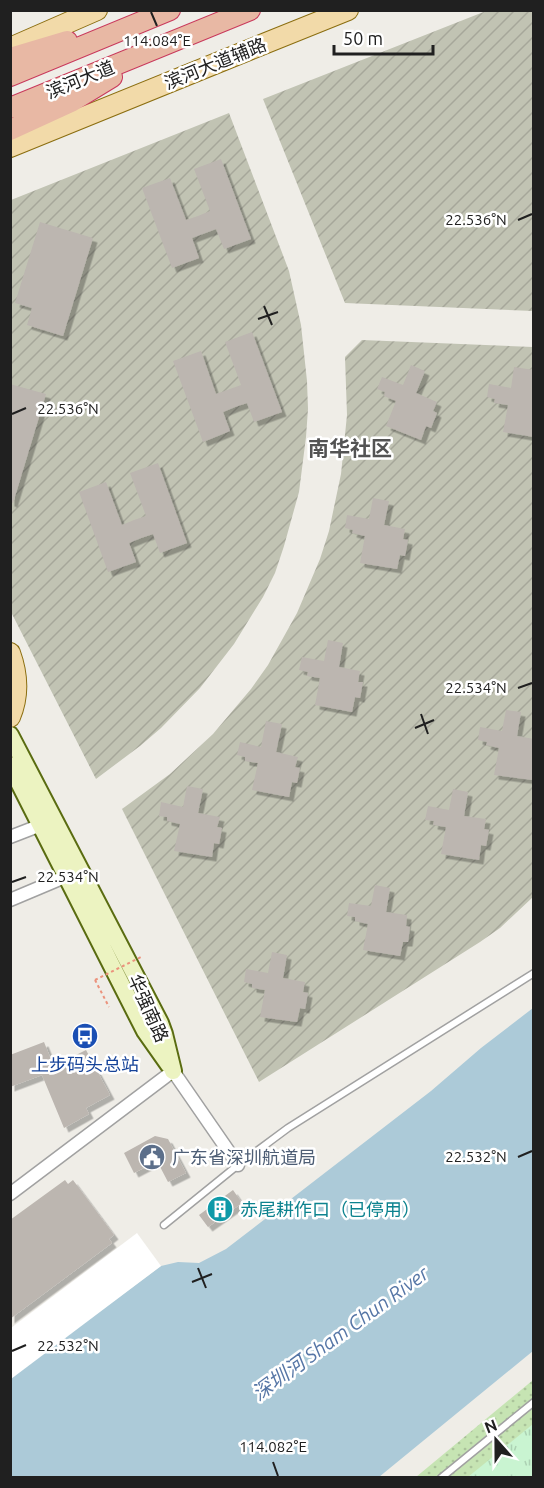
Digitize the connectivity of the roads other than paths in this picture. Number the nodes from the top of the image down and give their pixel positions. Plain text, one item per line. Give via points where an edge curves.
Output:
1 (97, 10) edge
2 (250, 10) edge
3 (348, 10) edge
4 (166, 12) edge
5 (180, 38) junction
6 (10, 48) edge
7 (10, 58) edge
8 (10, 76) edge
9 (10, 108) edge
10 (82, 117) junction
11 (10, 130) edge
12 (10, 137) edge
13 (10, 147) edge
14 (10, 653) edge
15 (10, 717) edge
16 (10, 735) edge
17 (10, 765) edge
18 (41, 825) junction
19 (10, 837) edge
20 (67, 876) junction
21 (10, 900) edge
22 (534, 974) edge
23 (173, 1071) junction
24 (238, 1165) junction
25 (10, 1194) edge
26 (164, 1225) dead end
27 (534, 1402) edge
28 (441, 1478) edge

1 - 6 main road
2 - 5 highway, 滨河大道
3 - 10 main road, 滨河大道辅路
4 - 7 highway
4 - 8 highway, 滨河大道
5 - 9 highway, 滨河大道
5 - 11 highway via 71,102
10 - 12 main road, 滨河大道辅路
10 - 13 main road, 滨河大道辅路
14 - 15 main road via 17,695
16 - 23 main road, 华强南路 via 160,1023
17 - 18 main road, 华强南路
18 - 19 street
18 - 20 main road, 华强南路
20 - 21 street
20 - 23 main road, 华强南路 via 145,1031
22 - 24 lane via 288,1128
23 - 24 street
23 - 25 street
24 - 26 lane
27 - 28 lane

